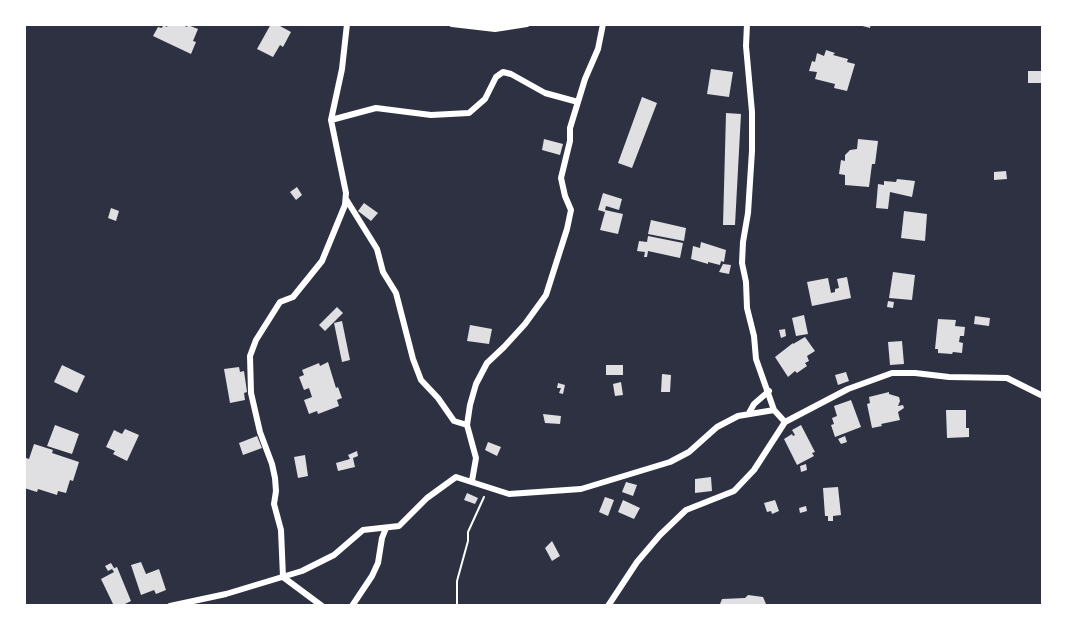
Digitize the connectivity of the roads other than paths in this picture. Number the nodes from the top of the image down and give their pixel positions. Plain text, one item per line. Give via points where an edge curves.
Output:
1 (347, 24) edge
2 (452, 24) edge
3 (527, 24) edge
4 (603, 24) edge
5 (747, 24) edge
6 (578, 102) junction
7 (331, 120) junction
8 (346, 199) junction
9 (769, 391) junction
10 (1043, 396) edge
11 (774, 410) junction
12 (748, 413) junction
13 (785, 422) junction
14 (466, 425) junction
15 (472, 481) junction
16 (386, 528) junction
17 (283, 577) junction
18 (170, 606) edge
19 (322, 606) edge
20 (352, 606) edge
21 (608, 606) edge

1 - 7 street
2 - 3 street via 495,29
4 - 6 street
5 - 9 street via 752,151 742,263 756,359
6 - 7 street via 545,93 503,72 469,113 431,115 376,108
6 - 14 street via 561,178 571,210 546,295 525,324 487,363 476,384
7 - 8 street
8 - 14 street via 377,249 383,272 396,293 421,380 454,421
8 - 17 street via 322,261 293,297 280,302 250,356 251,393 275,478 274,504 282,530
9 - 11 street
9 - 12 street
10 - 13 street via 1007,378 892,373 848,389
11 - 12 street
11 - 13 street
12 - 15 street via 717,428 689,452 670,462 581,489 509,494
13 - 21 street via 754,470 734,491 686,510 660,535
14 - 15 street via 476,458
15 - 16 street via 456,477 399,526
16 - 17 street via 363,530 334,555
16 - 20 street via 378,563
17 - 18 street
17 - 19 street

